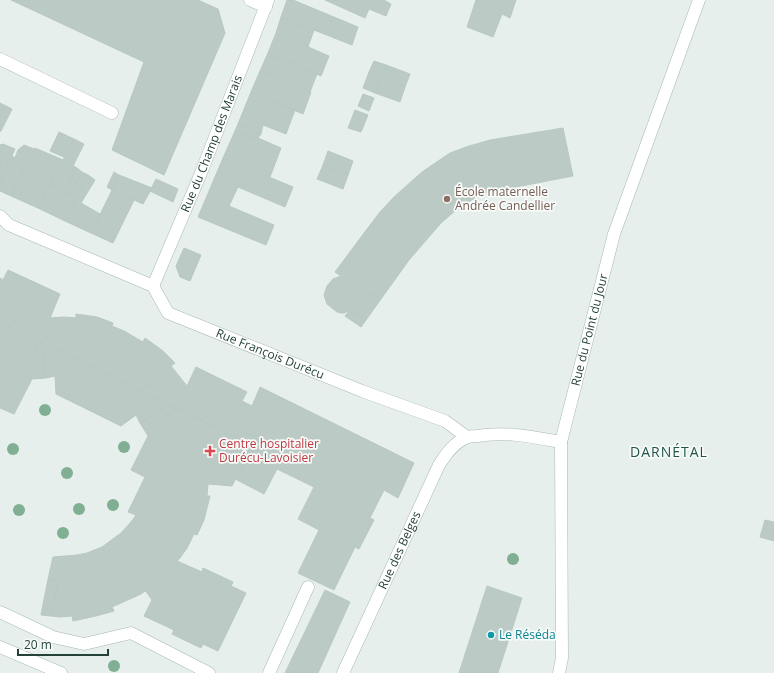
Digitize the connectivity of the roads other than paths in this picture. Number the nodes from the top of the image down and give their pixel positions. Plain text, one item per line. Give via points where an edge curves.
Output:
1 (250, 0) edge
2 (698, 0) edge
3 (267, 3) edge
4 (0, 59) edge
5 (112, 113) dead end
6 (0, 216) edge
7 (153, 286) junction
8 (467, 437) junction
9 (561, 442) junction
10 (308, 587) dead end
11 (0, 612) edge
12 (0, 647) edge
13 (205, 672) edge
14 (62, 673) edge
15 (269, 673) edge
16 (343, 673) edge
17 (559, 673) edge

1 - 3 street
2 - 9 street, Rue du Point du Jour via 614,234
3 - 7 street, Rue du Champ des Marais via 201,173
4 - 5 street
6 - 7 street via 9,225
7 - 8 street, Rue François Durécu via 168,313 362,391 445,421
8 - 9 street via 500,434
8 - 16 street, Rue des Belges via 446,454 439,465
9 - 17 street, Rue du Point du Jour via 562,658
10 - 15 street
11 - 13 street via 53,637 84,644 131,633
12 - 14 street

